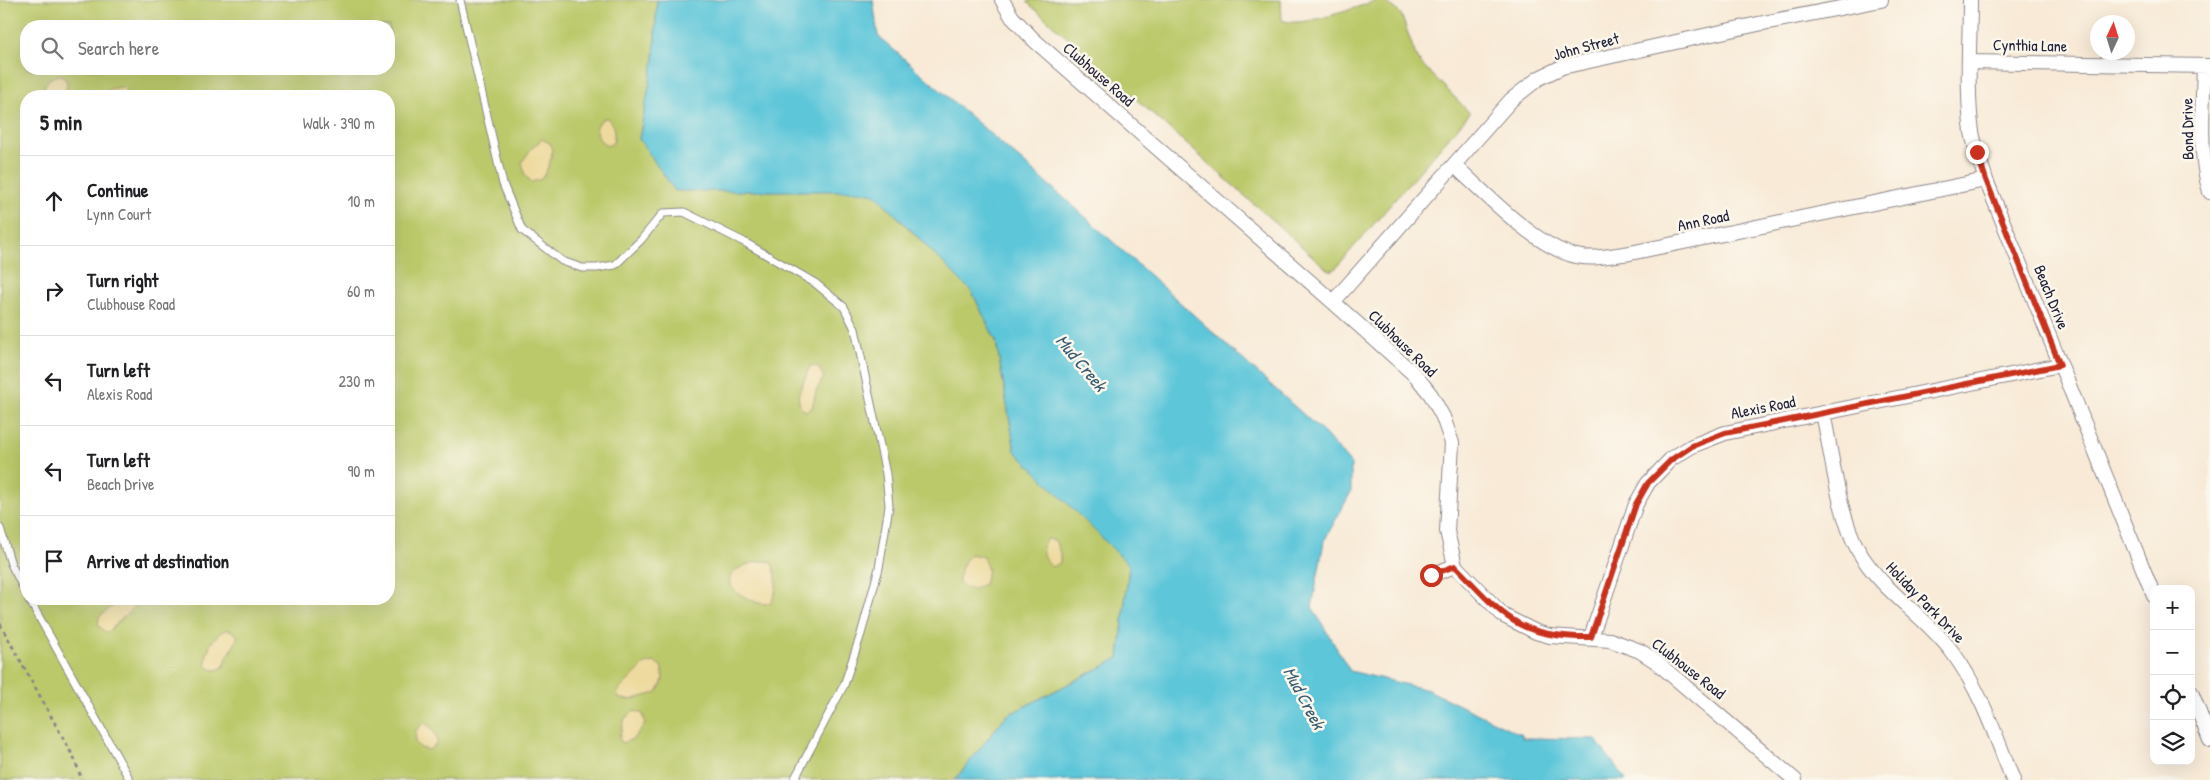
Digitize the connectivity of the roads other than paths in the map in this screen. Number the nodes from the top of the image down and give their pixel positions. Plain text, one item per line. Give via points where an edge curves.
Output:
1 (460, 0) edge
2 (1002, 0) edge
3 (1881, 0) edge
4 (1970, 0) edge
5 (1970, 62) junction
6 (2207, 66) edge
7 (1454, 165) junction
8 (1986, 180) junction
9 (2210, 192) edge
10 (1333, 302) junction
11 (2060, 365) junction
12 (1823, 413) junction
13 (0, 528) edge
14 (1455, 566) junction
15 (1431, 575) dead end
16 (20, 581) edge
17 (2150, 586) edge
18 (32, 605) edge
19 (1591, 637) junction
20 (2195, 702) edge
21 (2210, 740) edge
22 (130, 780) edge
23 (794, 780) edge
24 (1795, 780) edge
25 (2013, 780) edge

1 - 23 lane via 503,184 522,230 562,261 582,268 597,268 615,265 663,213 684,212 815,283 844,307 855,329 886,474 889,506 880,568 844,685
2 - 10 street, Clubhouse Road via 1012,17 1034,40
3 - 7 street, John Street via 1562,67 1539,78 1511,100
4 - 5 street, Beach Drive
5 - 6 street, Cynthia Lane
5 - 8 street, Beach Drive via 1972,132
6 - 9 street, Bond Drive via 2202,144
7 - 8 street, Ann Road via 1540,240 1570,254 1595,258
7 - 10 street, John Street
8 - 11 street, Beach Drive
10 - 14 street, Clubhouse Road via 1416,376 1442,417 1452,443 1447,531
11 - 12 street, Alexis Road
11 - 17 street, Beach Drive
12 - 19 street, Alexis Road via 1725,433 1692,446 1671,460 1648,483 1636,504
12 - 25 street, Holiday Park Drive via 1845,518 1857,548 1871,571 1932,630 1973,684
13 - 16 lane
14 - 15 street
14 - 19 street, Clubhouse Road via 1504,616 1519,624 1550,636
18 - 22 lane
19 - 24 street, Clubhouse Road via 1626,645 1654,660
20 - 21 street

